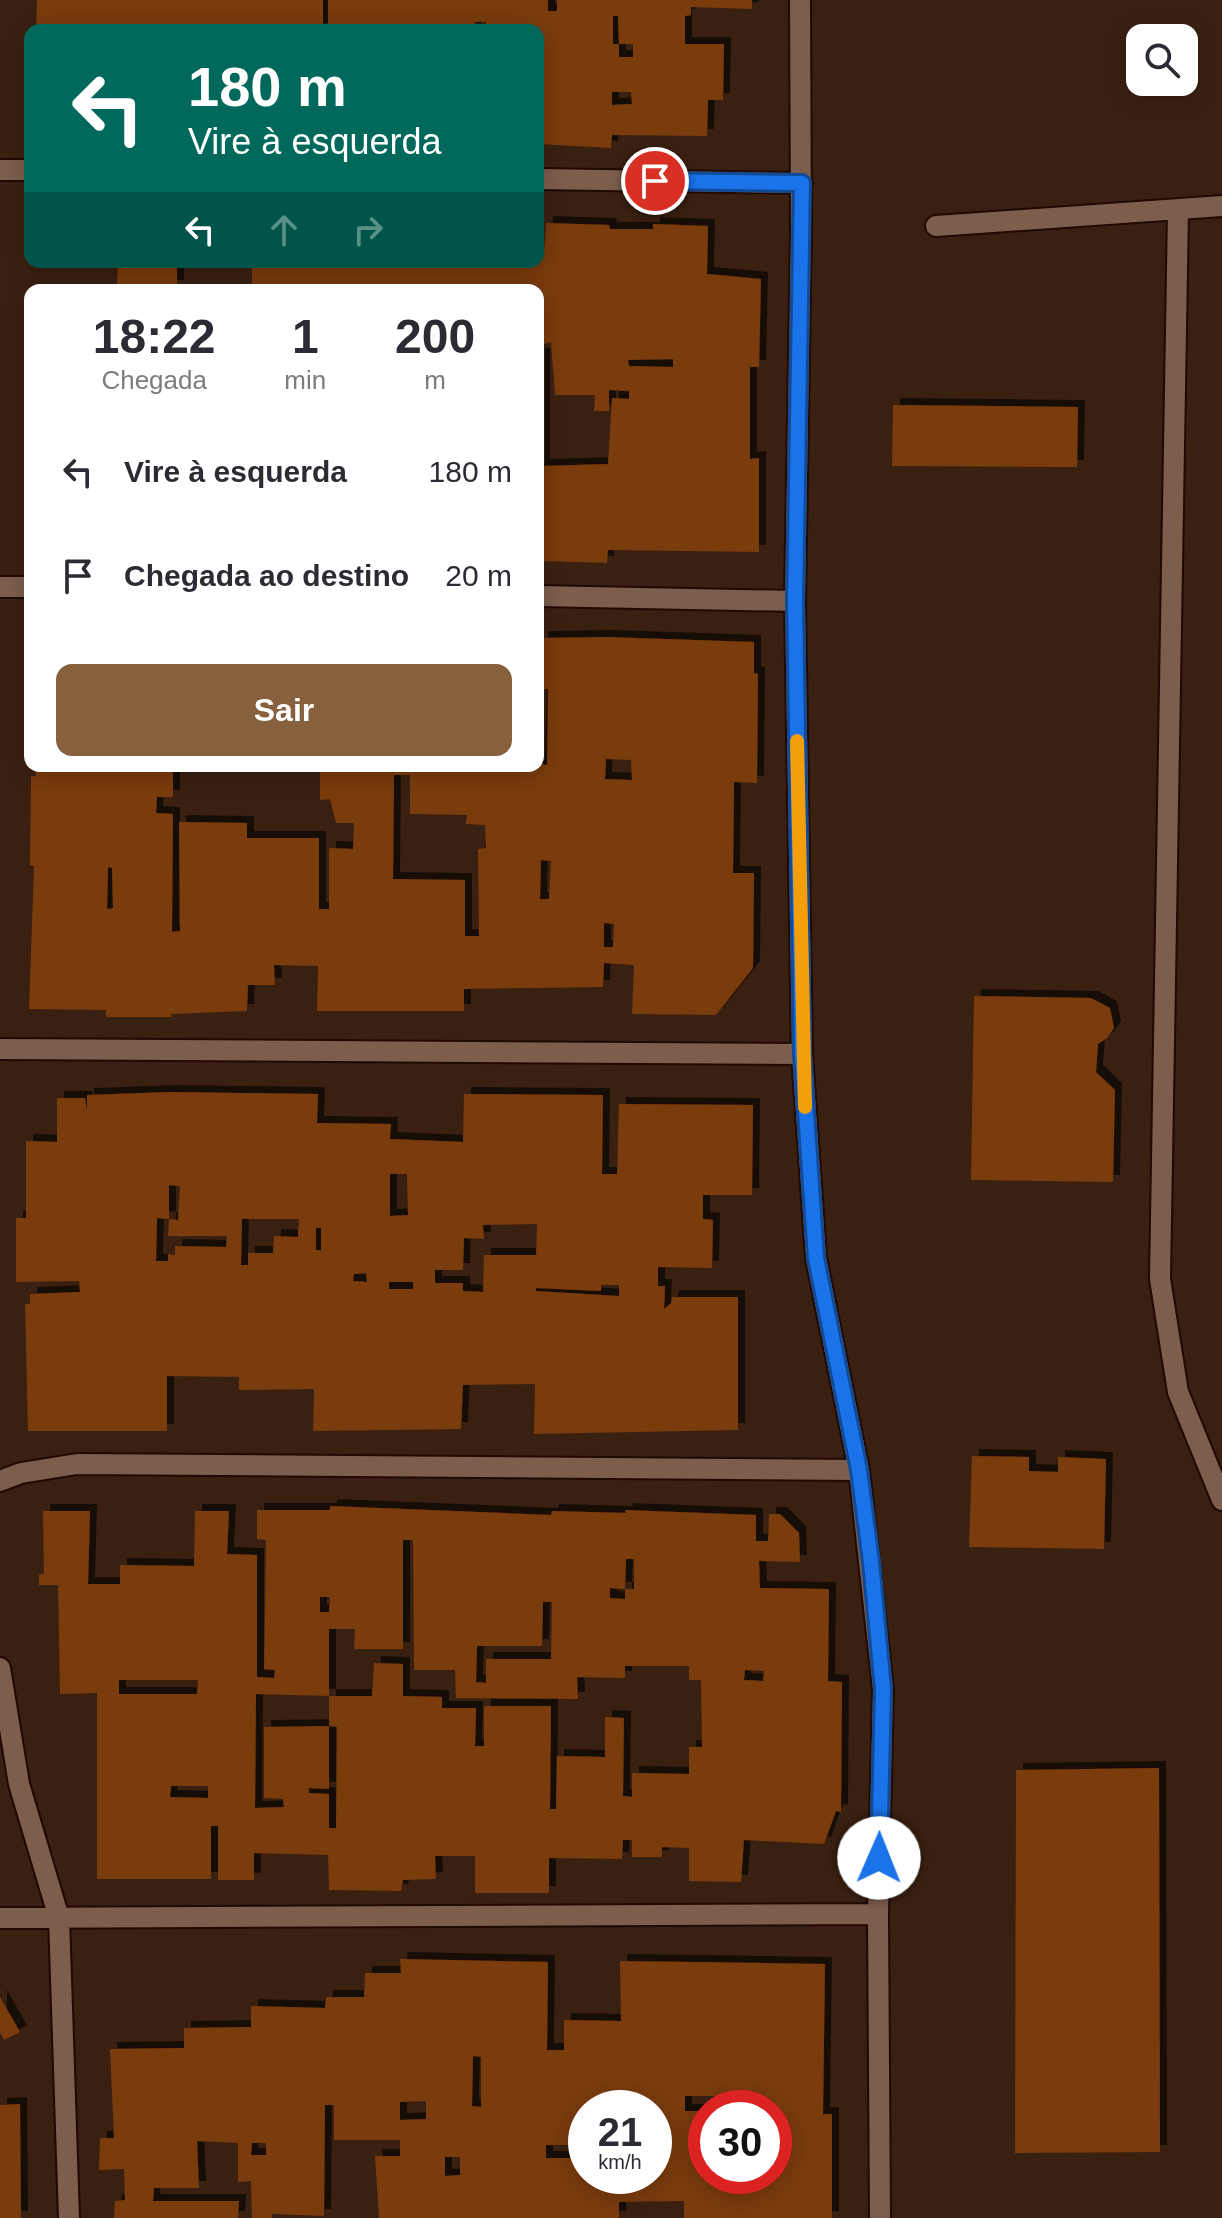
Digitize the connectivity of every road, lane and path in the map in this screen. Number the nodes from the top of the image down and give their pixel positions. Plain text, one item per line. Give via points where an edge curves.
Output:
1 (800, 0) edge
2 (0, 170) edge
3 (24, 170) edge
4 (544, 179) edge
5 (802, 183) junction
6 (1222, 206) edge
7 (1178, 210) junction
8 (936, 226) dead end
9 (0, 587) edge
10 (24, 587) edge
11 (544, 596) edge
12 (795, 601) junction
13 (0, 1049) edge
14 (802, 1054) junction
15 (859, 1470) junction
16 (0, 1481) edge
17 (1222, 1500) edge
18 (0, 1668) edge
19 (878, 1914) junction
20 (0, 1918) edge
21 (59, 1918) junction
22 (69, 2218) edge
23 (880, 2218) edge

1 - 5 street
2 - 3 street
4 - 5 street
5 - 12 street
6 - 7 street
7 - 8 street
7 - 17 street via 1160,1279 1178,1392
9 - 10 street
11 - 12 street
12 - 14 street
13 - 14 street
14 - 15 street via 816,1258
15 - 16 street via 77,1464
15 - 19 street via 883,1689
18 - 21 street via 19,1784
19 - 21 street
19 - 23 street
20 - 21 street
21 - 22 street

